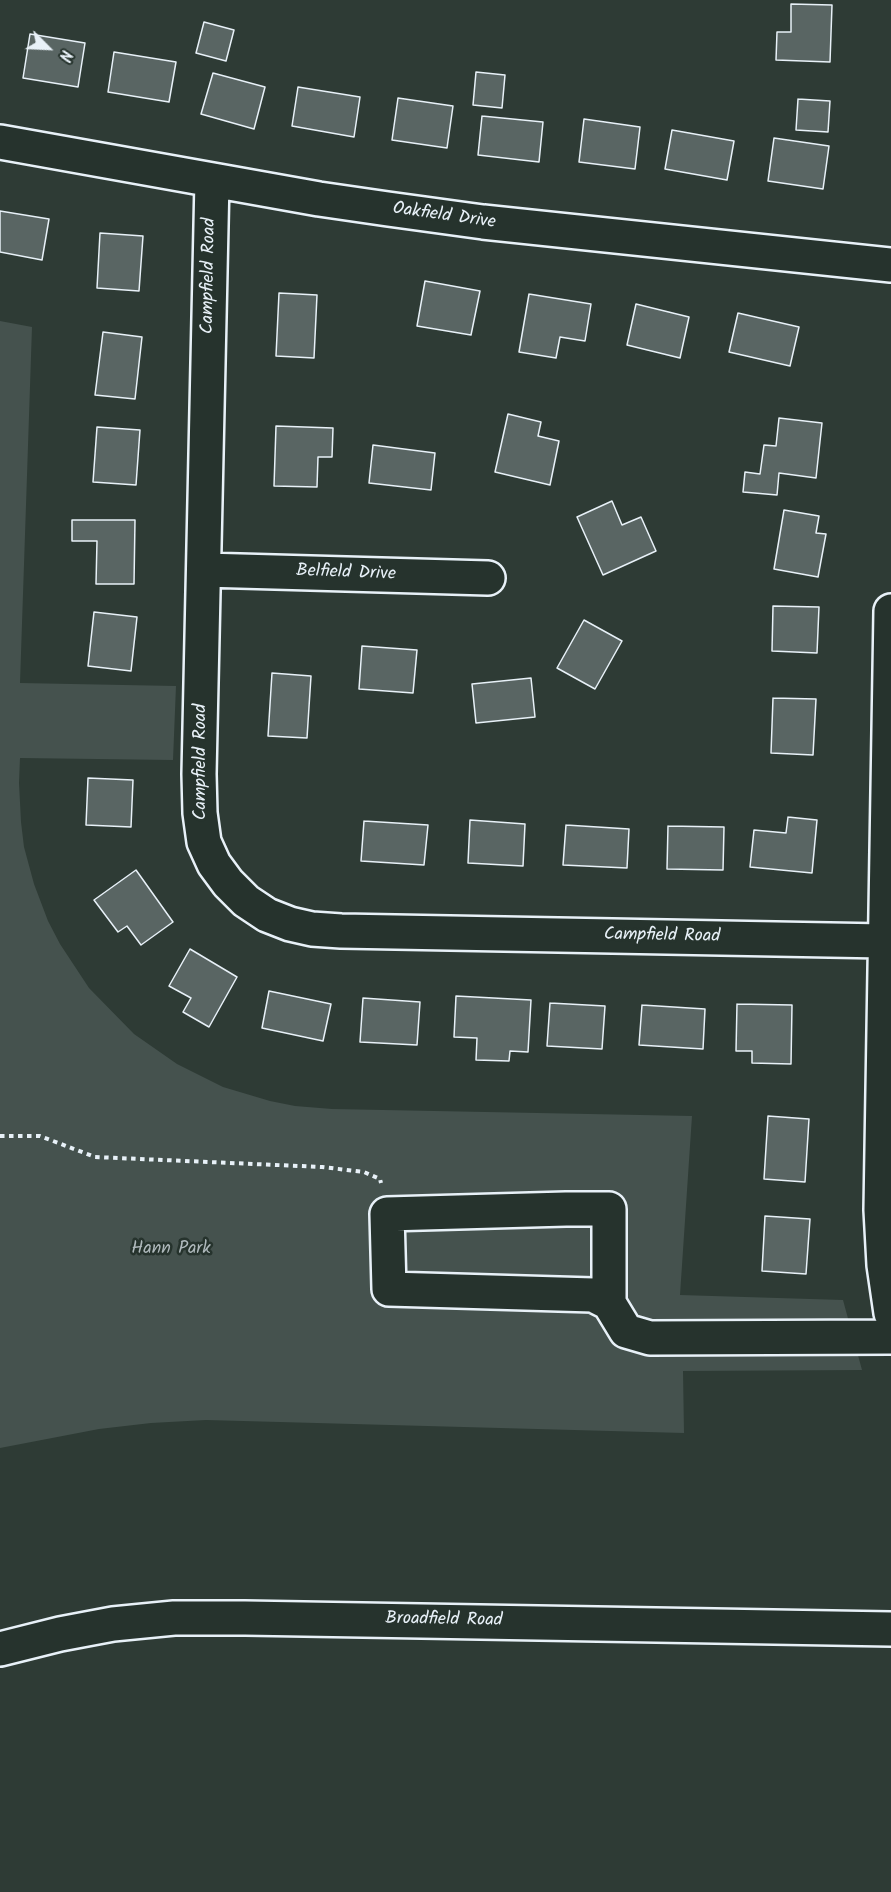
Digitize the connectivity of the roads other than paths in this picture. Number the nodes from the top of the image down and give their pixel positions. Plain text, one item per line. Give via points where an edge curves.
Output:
1 (0, 142) edge
2 (212, 180) junction
3 (891, 265) edge
4 (204, 570) junction
5 (488, 578) dead end
6 (891, 611) edge
7 (884, 941) junction
8 (609, 1303) junction
9 (891, 1313) edge
10 (891, 1337) edge
11 (891, 1629) edge
12 (0, 1649) edge

1 - 2 street, Oakfield Drive
2 - 3 street, Oakfield Drive via 483,222
2 - 4 street, Campfield Road
4 - 5 street, Belfield Drive
4 - 7 street, Campfield Road via 199,774 204,842 228,883 267,915 290,924 341,931
6 - 7 street
7 - 9 street via 881,1210
8 - 8 street via 609,1209 387,1214 389,1289 593,1295
8 - 10 street via 626,1331 650,1338
11 - 12 street, Broadfield Road via 174,1618 113,1624

